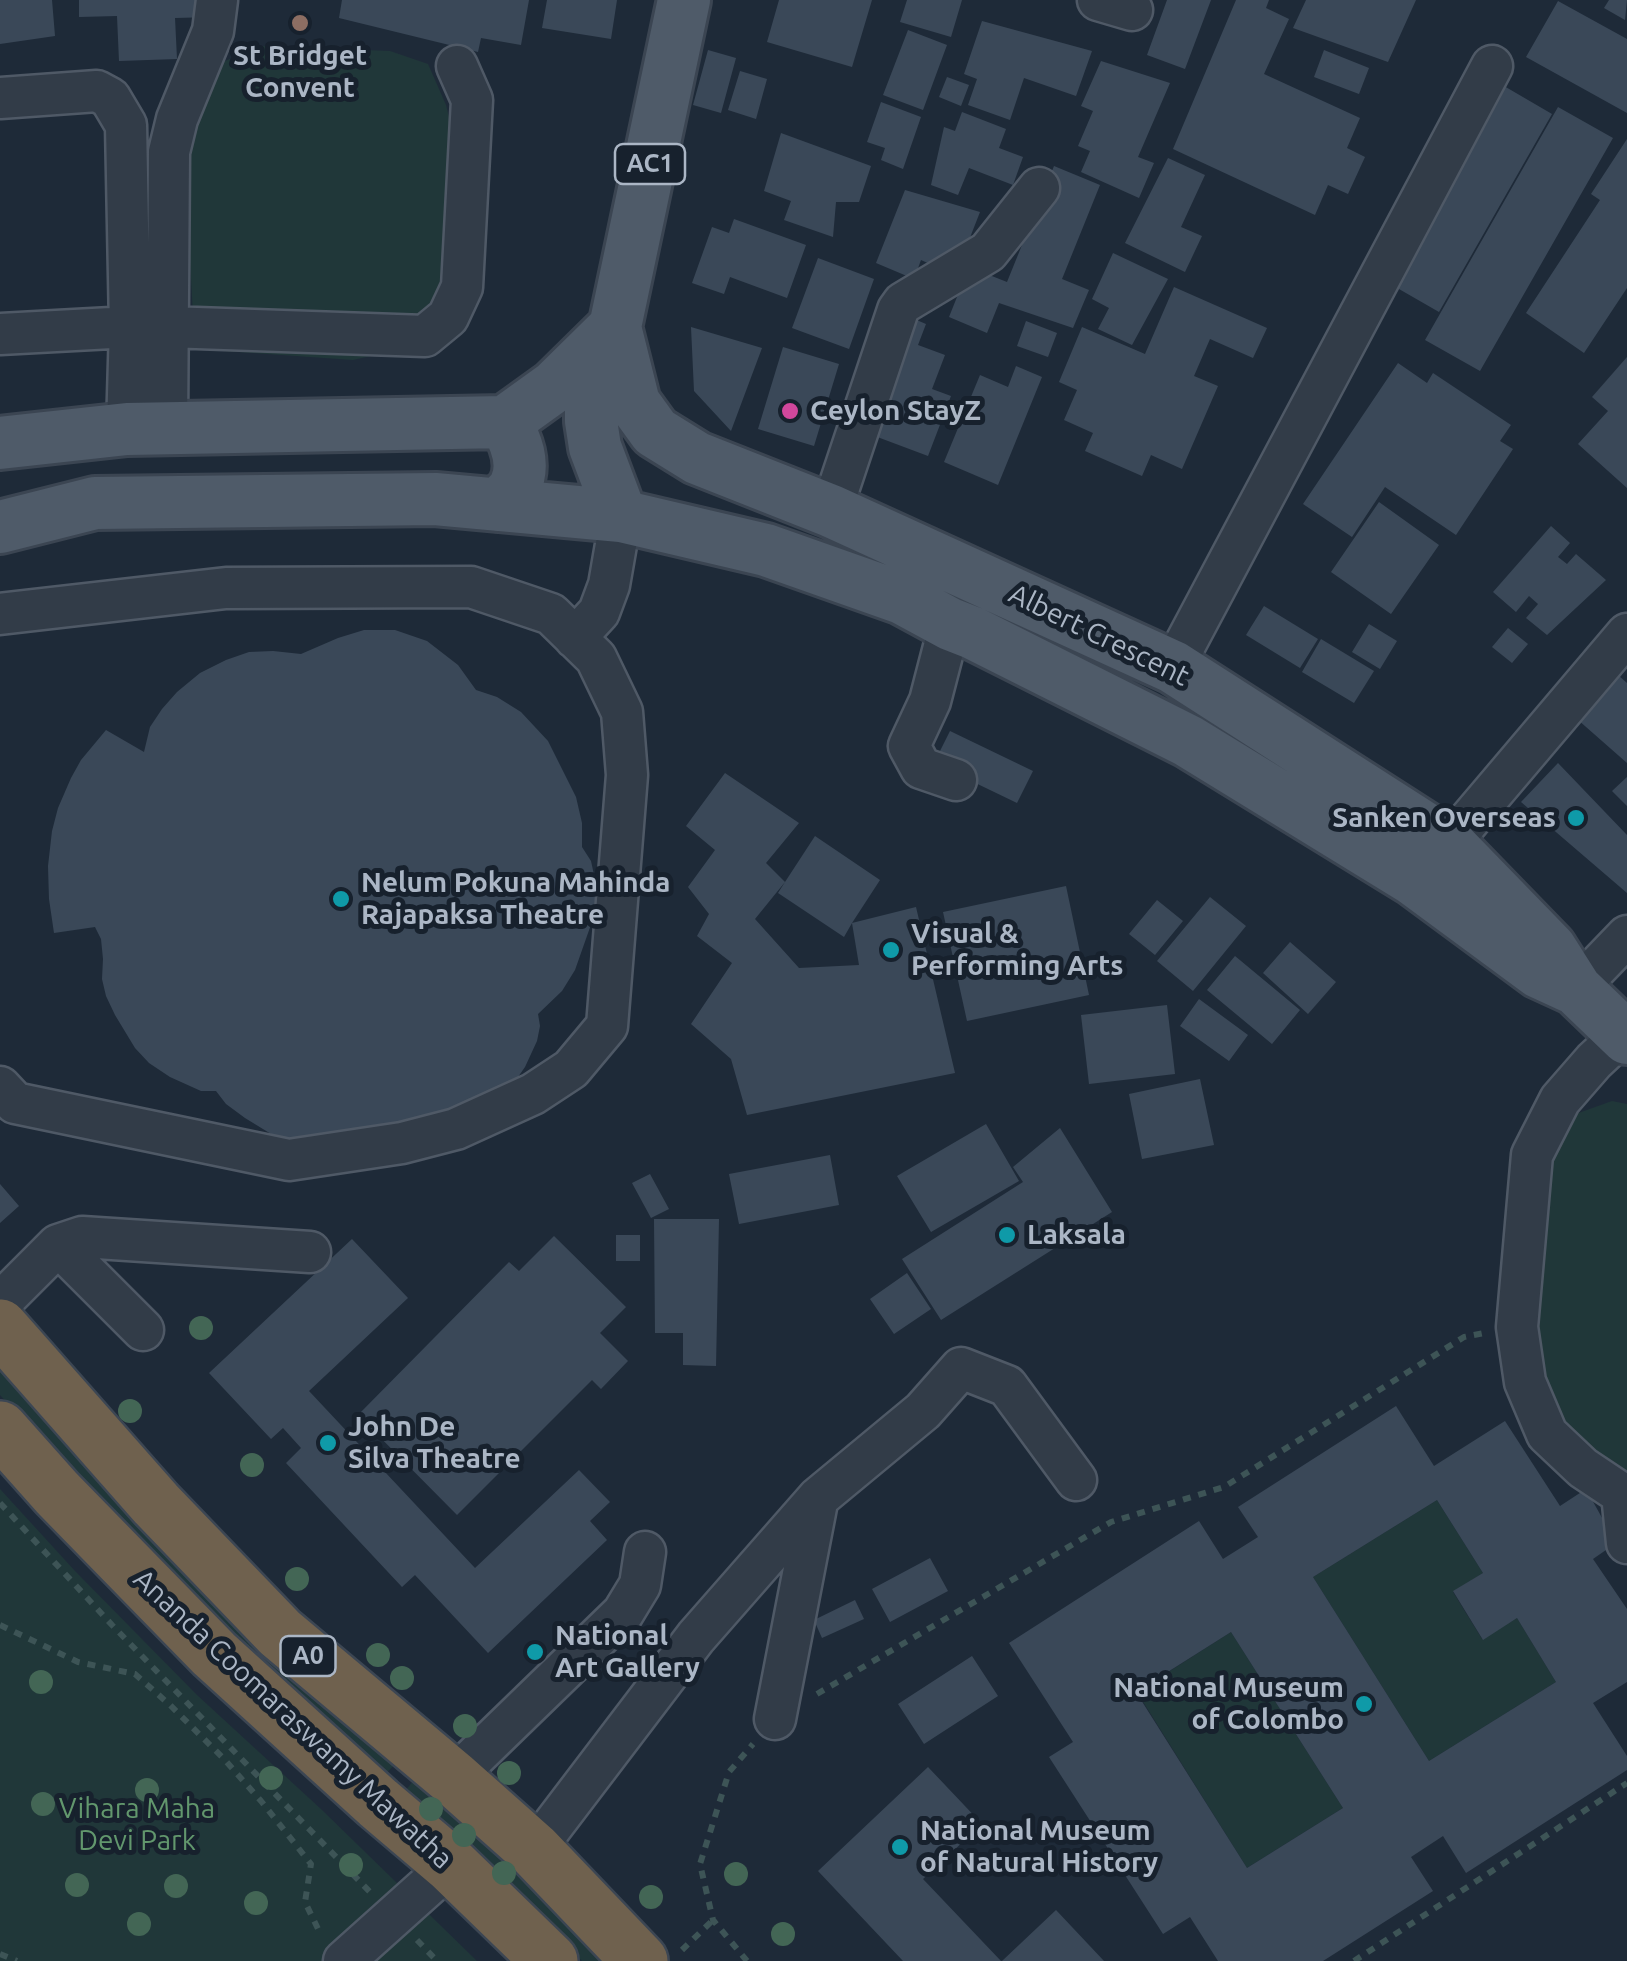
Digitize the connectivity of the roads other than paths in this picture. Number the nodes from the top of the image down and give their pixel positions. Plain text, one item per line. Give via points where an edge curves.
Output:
1 (216, 0) edge
2 (684, 0) edge
3 (457, 66) dead end
4 (1492, 66) dead end
5 (0, 98) edge
6 (1040, 188) dead end
7 (149, 327) junction
8 (615, 327) junction
9 (0, 334) edge
10 (505, 422) junction
11 (147, 429) junction
12 (0, 443) edge
13 (498, 505) junction
14 (831, 512) junction
15 (621, 516) junction
16 (2, 536) edge
17 (0, 614) edge
18 (950, 624) junction
19 (1098, 634) junction
20 (1627, 634) edge
21 (575, 638) junction
22 (1023, 658) junction
23 (1173, 667) junction
24 (956, 780) dead end
25 (1449, 844) junction
26 (1627, 936) edge
27 (1576, 989) junction
28 (1625, 1036) edge
29 (5, 1102) edge
30 (58, 1245) junction
31 (310, 1252) dead end
32 (0, 1303) edge
33 (0, 1327) edge
34 (143, 1330) dead end
35 (0, 1429) edge
36 (1076, 1480) dead end
37 (818, 1498) junction
38 (1627, 1544) edge
39 (645, 1552) dead end
40 (775, 1719) road end
41 (452, 1778) junction
42 (534, 1850) junction
43 (451, 1865) junction
44 (344, 1961) edge
45 (550, 1961) edge
46 (640, 1961) edge

1 - 7 street via 213,31 170,152
2 - 8 main road, AC1
3 - 7 street via 472,100 462,287 448,317 425,336
4 - 23 street
5 - 7 street via 97,91 117,108 126,125
6 - 14 street via 988,252 898,310
7 - 9 street
7 - 11 street
8 - 10 main road via 555,386
8 - 14 main road, Albert Crescent via 634,402 656,432 697,458
8 - 15 main road via 591,391 591,421
10 - 11 main road
10 - 13 main road via 520,464 515,487
11 - 12 main road
13 - 15 main road, Albert Crescent
13 - 16 main road, Albert Crescent via 434,498 95,504
14 - 19 main road, Albert Crescent
15 - 18 main road, Albert Crescent via 766,550 902,598
15 - 21 street via 599,612
17 - 21 street via 226,588 470,587 550,614
18 - 22 main road, Albert Crescent
18 - 24 street via 930,701 909,746 920,768
19 - 22 main road
19 - 23 main road, Albert Crescent
20 - 25 street
21 - 29 street via 596,658 622,712 628,775 607,1026 571,1069 456,1129 289,1160
22 - 27 main road, Albert Crescent via 1188,740 1413,879 1538,972
23 - 25 main road, Albert Crescent
25 - 27 main road, Albert Crescent via 1550,948
26 - 27 street
27 - 28 main road, Albert Crescent
28 - 38 street via 1560,1100 1532,1155 1517,1327 1525,1382 1547,1434 1622,1494
30 - 31 street via 82,1237
30 - 32 street
30 - 34 street
33 - 41 highway, Ananda Coomaraswamy Mawatha / A0 via 280,1633
35 - 43 highway, Ananda Coomaraswamy Mawatha / A0 via 214,1654
36 - 37 street via 1007,1386 961,1368 923,1411
37 - 40 street
37 - 42 street via 696,1637
39 - 41 street via 640,1585 623,1613
41 - 42 highway, Ananda Coomaraswamy Mawatha / A0
42 - 46 highway, Ananda Coomaraswamy Mawatha / A0
43 - 44 street
43 - 45 highway, Ananda Coomaraswamy Mawatha / A0

